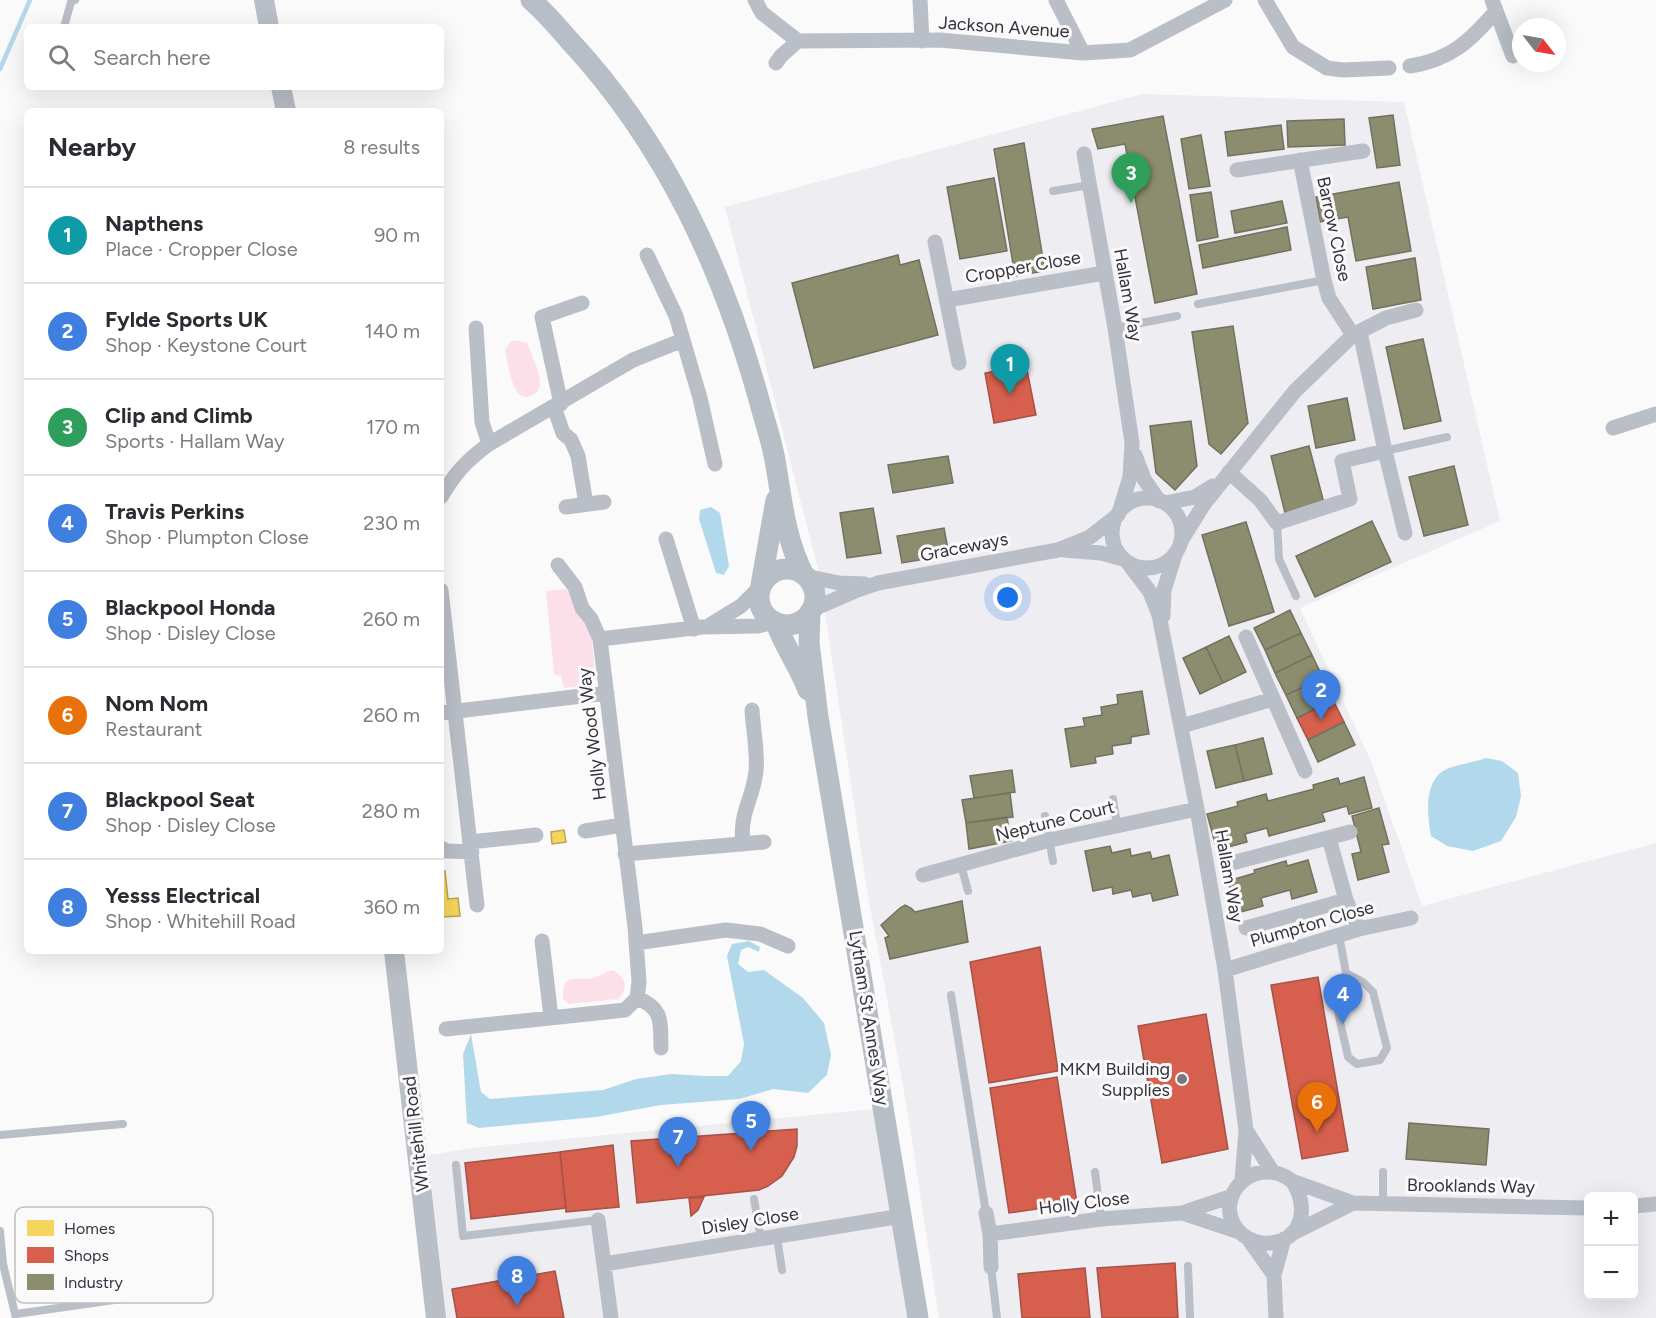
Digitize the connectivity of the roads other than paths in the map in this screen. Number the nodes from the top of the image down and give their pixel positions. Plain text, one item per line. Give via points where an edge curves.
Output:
1 (75, 0) edge
2 (264, 0) edge
3 (531, 0) edge
4 (755, 0) edge
5 (920, 0) edge
6 (1056, 0) edge
7 (1225, 0) edge
8 (1265, 0) edge
9 (1494, 5) edge
10 (65, 24) edge
11 (269, 24) edge
12 (798, 41) junction
13 (921, 41) junction
14 (1083, 53) junction
15 (1512, 53) edge
16 (776, 63) dead end
17 (1410, 66) dead end
18 (1389, 68) dead end
19 (282, 90) edge
20 (285, 108) edge
21 (1363, 151) dead end
22 (1084, 154) dead end
23 (1300, 160) junction
24 (1237, 170) dead end
25 (1090, 185) junction
26 (1053, 191) dead end
27 (935, 242) dead end
28 (647, 255) dead end
29 (1104, 273) junction
30 (1324, 280) junction
31 (948, 300) junction
32 (582, 303) dead end
33 (1198, 304) dead end
34 (1416, 310) dead end
35 (1177, 316) dead end
36 (476, 328) dead end
37 (1115, 328) junction
38 (1357, 333) junction
39 (683, 340) junction
40 (958, 363) dead end
41 (557, 405) junction
42 (1656, 414) edge
43 (1613, 428) dead end
44 (1447, 437) dead end
45 (1132, 443) junction
46 (489, 444) junction
47 (1385, 451) junction
48 (715, 464) dead end
49 (1229, 472) junction
50 (777, 480) junction
51 (444, 492) edge
52 (604, 502) dead end
53 (1162, 502) junction
54 (586, 504) junction
55 (566, 507) dead end
56 (1118, 514) junction
57 (1277, 523) junction
58 (1405, 533) dead end
59 (666, 539) dead end
60 (1178, 547) junction
61 (1058, 550) junction
62 (1126, 561) junction
63 (558, 565) dead end
64 (805, 575) junction
65 (878, 583) junction
66 (761, 586) junction
67 (1296, 597) dead end
68 (811, 611) junction
69 (775, 622) junction
70 (698, 628) junction
71 (1163, 631) junction
72 (444, 636) edge
73 (1246, 637) dead end
74 (600, 639) junction
75 (607, 693) junction
76 (1273, 699) junction
77 (752, 710) dead end
78 (449, 712) edge
79 (818, 717) junction
80 (1182, 726) junction
81 (1305, 771) dead end
82 (1113, 799) dead end
83 (1197, 809) junction
84 (1046, 816) dead end
85 (622, 825) junction
86 (1117, 825) junction
87 (585, 831) dead end
88 (1350, 832) dead end
89 (536, 835) dead end
90 (1329, 838) junction
91 (1050, 840) junction
92 (764, 842) dead end
93 (743, 844) junction
94 (471, 847) junction
95 (444, 850) edge
96 (625, 854) junction
97 (1053, 861) dead end
98 (1228, 864) dead end
99 (961, 865) junction
100 (923, 875) dead end
101 (968, 891) dead end
102 (1346, 900) junction
103 (477, 905) dead end
104 (1411, 918) dead end
105 (1246, 927) dead end
106 (1359, 929) junction
107 (1339, 935) junction
108 (542, 941) dead end
109 (636, 943) junction
110 (788, 946) dead end
111 (394, 954) edge
112 (1226, 970) junction
113 (1346, 973) junction
114 (951, 995) dead end
115 (637, 998) junction
116 (551, 1017) junction
117 (446, 1029) dead end
118 (661, 1047) dead end
119 (123, 1124) dead end
120 (1246, 1130) junction
121 (0, 1135) edge
122 (456, 1165) dead end
123 (1272, 1171) junction
124 (1095, 1172) dead end
125 (1383, 1172) dead end
126 (1242, 1180) junction
127 (1292, 1181) junction
128 (1232, 1196) junction
129 (754, 1199) dead end
130 (1353, 1203) junction
131 (1383, 1203) junction
132 (1656, 1204) edge
133 (1638, 1206) edge
134 (1584, 1208) edge
135 (986, 1213) joint
136 (1182, 1213) junction
137 (902, 1216) junction
138 (1101, 1219) junction
139 (598, 1220) joint
140 (0, 1231) edge
141 (990, 1234) junction
142 (1244, 1236) junction
143 (777, 1237) junction
144 (1288, 1237) junction
145 (761, 1239) junction
146 (604, 1264) junction
147 (1188, 1266) dead end
148 (991, 1267) joint
149 (783, 1270) dead end
150 (1274, 1275) junction
151 (4, 1285) edge
152 (95, 1303) edge
153 (16, 1316) edge
154 (436, 1318) edge
155 (611, 1318) edge
156 (918, 1318) edge
157 (997, 1318) edge
158 (1190, 1318) edge
159 (1276, 1318) edge

1 - 10 lane
2 - 11 street
3 - 50 main road via 621,102 666,168 727,299 750,364
4 - 12 street via 762,13
5 - 13 street, Jackson Avenue
6 - 14 street, Jackson Avenue
7 - 14 street, Jackson Avenue via 1130,50
8 - 18 street via 1293,47 1327,68
9 - 15 street
9 - 17 street via 1475,36 1461,47 1446,57
12 - 13 street, Jackson Avenue
12 - 16 street
13 - 14 street, Jackson Avenue
19 - 20 street
21 - 23 street, Barrow Close
22 - 25 street, Hallam Way
23 - 24 street, Barrow Close
23 - 30 street, Barrow Close
25 - 26 lane
25 - 29 street, Hallam Way
27 - 31 street, Cropper Close
28 - 39 street
29 - 31 street, Cropper Close
29 - 37 street, Hallam Way
30 - 33 lane
30 - 38 street, Barrow Close via 1329,298
31 - 40 street, Cropper Close
32 - 41 street via 542,317
34 - 38 street via 1386,318
35 - 37 lane
36 - 46 street via 482,422
37 - 45 street, Hallam Way
38 - 47 street
38 - 49 street via 1295,391
39 - 41 street via 633,360
39 - 48 street
41 - 46 street
41 - 54 street via 563,433 572,440 578,456
42 - 43 street
44 - 47 lane
45 - 53 street, Hallam Way via 1144,479
45 - 56 street, Hallam Way via 1130,477
46 - 51 street via 455,474
47 - 57 street via 1342,461 1350,499
47 - 58 street
49 - 53 street via 1195,498
49 - 57 street via 1260,500
49 - 60 street via 1198,512
50 - 64 main road via 789,539
50 - 66 main road
52 - 54 street
53 - 56 street via 1141,499
53 - 60 street via 1179,520 1182,534
54 - 55 street
56 - 61 street, Graceways via 1090,537
56 - 62 street via 1113,542
57 - 67 lane via 1279,559
59 - 70 street
60 - 62 street via 1169,560 1153,568
60 - 71 street, Hallam Way via 1164,590
61 - 62 street, Graceways via 1101,553
61 - 65 street, Graceways
62 - 71 street, Hallam Way via 1150,592
63 - 74 street, Holly Wood Way via 575,587
64 - 65 street, Graceways via 839,583
64 - 66 main road via 781,569 768,576
64 - 68 main road via 814,591
65 - 68 street, Graceways
66 - 69 main road via 761,609
66 - 70 street via 731,614
68 - 69 main road via 794,624
68 - 79 main road, Lytham St Annes Way via 808,632
69 - 70 street
69 - 79 main road, Lytham St Annes Way
70 - 74 street
71 - 80 street, Hallam Way
72 - 78 street
73 - 76 street
74 - 75 street, Holly Wood Way
75 - 78 street
75 - 85 street, Holly Wood Way
76 - 80 street
76 - 81 street
77 - 93 street via 756,770 741,828
78 - 94 street
79 - 137 main road, Lytham St Annes Way
80 - 83 street, Hallam Way
82 - 86 lane
83 - 86 street, Neptune Court
83 - 112 street, Hallam Way
84 - 91 lane
85 - 87 street
85 - 96 street, Holly Wood Way
86 - 91 street, Neptune Court
88 - 90 street
89 - 94 street
90 - 98 street
90 - 102 street
91 - 97 lane
91 - 99 street, Neptune Court
92 - 93 street
93 - 96 street
94 - 95 street
94 - 103 street
96 - 109 street, Holly Wood Way
99 - 100 street, Neptune Court
99 - 101 lane
102 - 105 street
102 - 106 street
104 - 106 street, Plumpton Close
106 - 107 street, Plumpton Close
107 - 112 street, Plumpton Close
107 - 113 lane
108 - 116 street
109 - 110 street via 726,930 760,934
109 - 115 street, Holly Wood Way
111 - 154 street, Whitehill Road
112 - 120 street, Hallam Way
113 - 113 lane via 1339,983 1337,997 1348,1057 1357,1064 1380,1060 1387,1048 1373,992
114 - 135 lane
115 - 116 street via 625,1010
115 - 118 street via 656,1009 661,1021
116 - 117 street
119 - 121 lane
120 - 123 street, Hallam Way
120 - 126 street, Hallam Way
122 - 139 lane via 463,1236
123 - 126 street via 1253,1173
123 - 127 street
124 - 138 lane
125 - 131 lane
126 - 128 street
127 - 130 street, Brooklands Way
127 - 144 street via 1299,1191 1302,1213
128 - 136 street, Holly Close
128 - 142 street via 1232,1220
129 - 145 lane
130 - 131 street, Brooklands Way
130 - 144 street, Brooklands Way
131 - 134 street, Brooklands Way
132 - 133 street
135 - 141 street
136 - 138 street, Holly Close
136 - 142 street, Holly Close
137 - 143 street, Disley Close
137 - 156 main road, Lytham St Annes Way
138 - 141 street, Holly Close
139 - 146 street
140 - 151 lane
141 - 148 street
142 - 144 street via 1271,1244
142 - 150 street
143 - 145 street, Disley Close
143 - 149 lane
144 - 150 street
145 - 146 street, Disley Close
146 - 155 street
147 - 158 lane
148 - 157 lane
150 - 159 street
151 - 153 lane
152 - 153 lane

